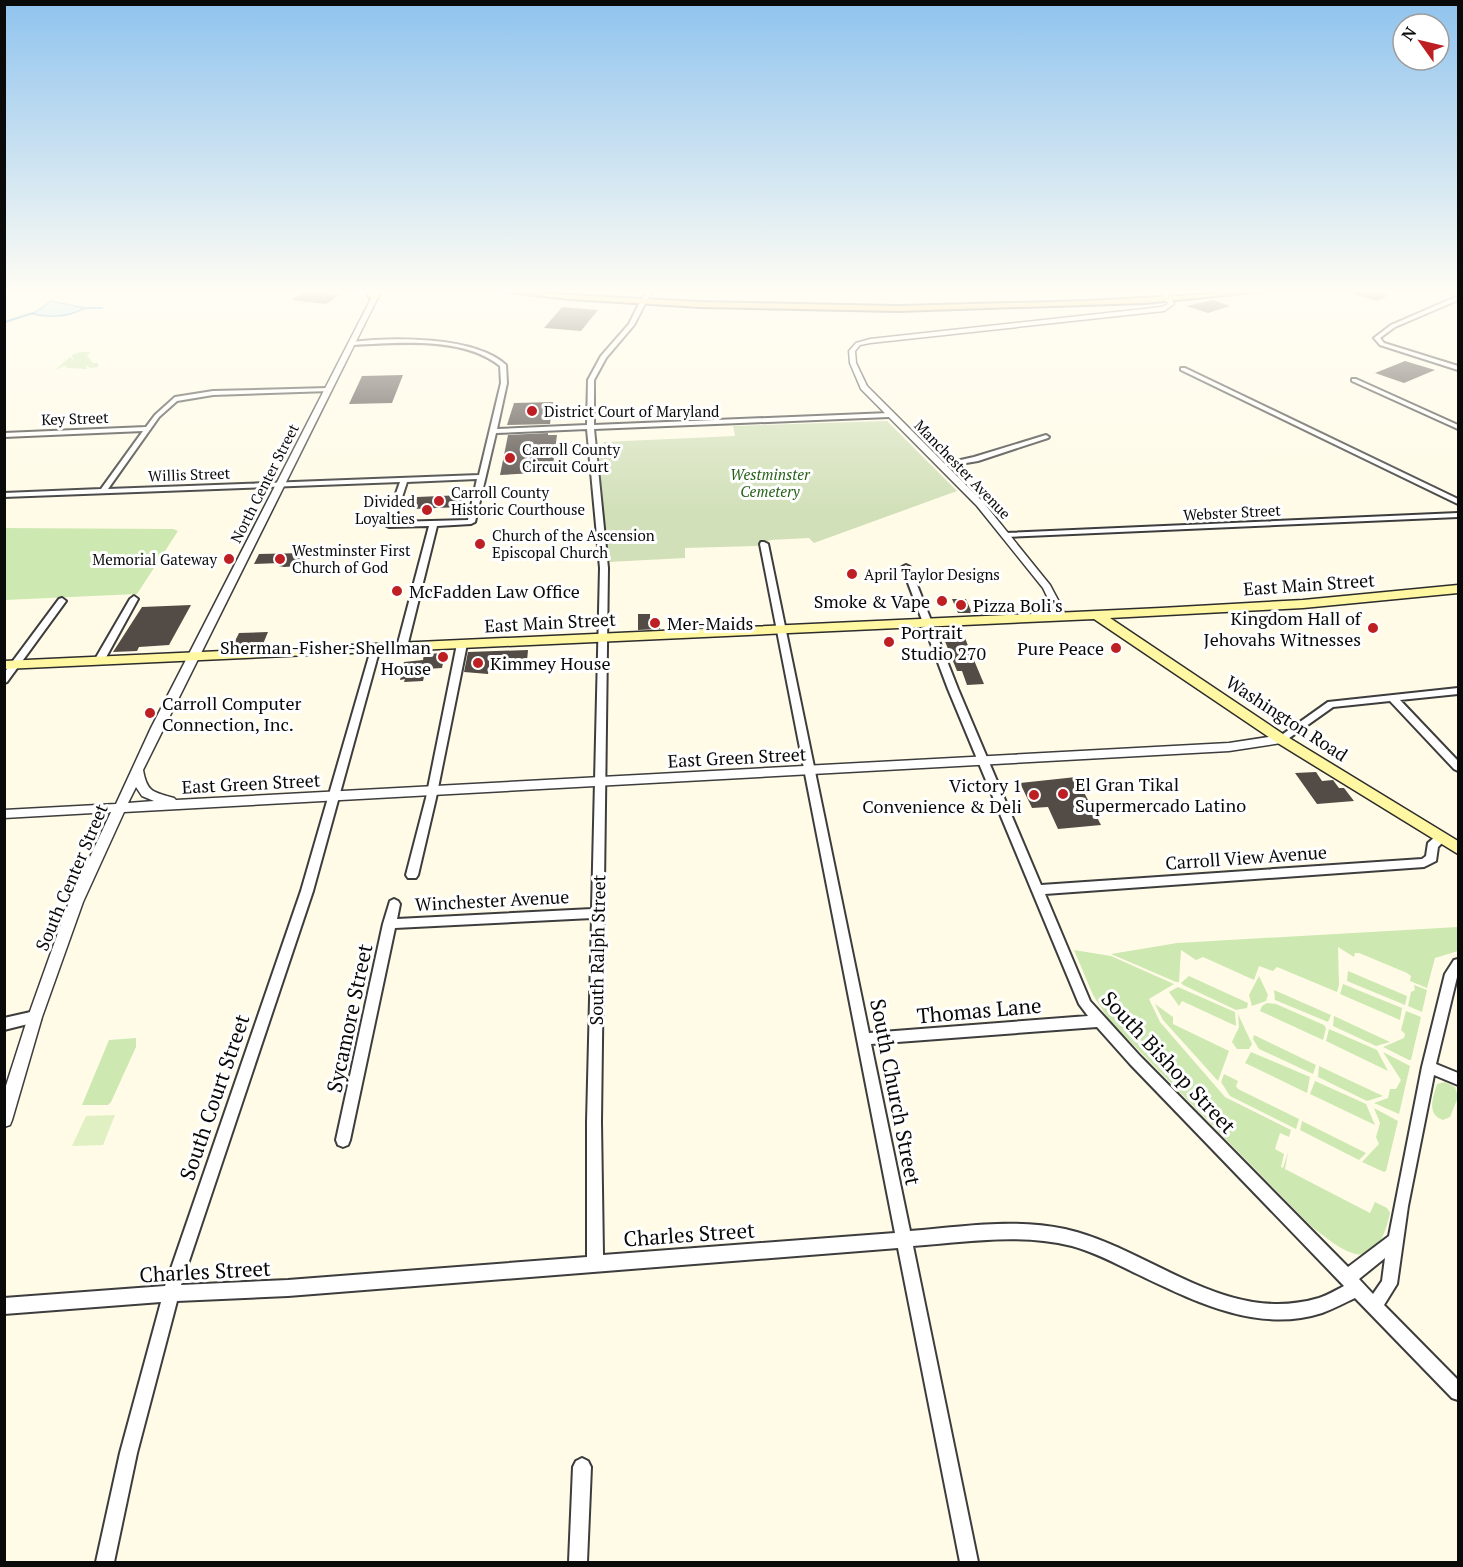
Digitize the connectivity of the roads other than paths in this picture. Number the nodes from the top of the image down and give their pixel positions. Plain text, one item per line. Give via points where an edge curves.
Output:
1 (342, 364) edge
2 (502, 364) edge
3 (599, 364) edge
4 (854, 364) edge
5 (1183, 369) dead end
6 (1354, 380) dead end
7 (328, 390) junction
8 (890, 415) junction
9 (591, 427) junction
10 (1458, 428) edge
11 (147, 429) junction
12 (493, 431) junction
13 (4, 435) edge
14 (1046, 437) dead end
15 (942, 465) junction
16 (482, 477) junction
17 (404, 480) junction
18 (280, 485) junction
19 (103, 491) junction
20 (4, 495) edge
21 (1458, 502) edge
22 (1458, 515) edge
23 (434, 523) junction
24 (1006, 535) junction
25 (764, 544) dead end
26 (906, 567) dead end
27 (1458, 589) edge
28 (134, 598) dead end
29 (62, 601) dead end
30 (1097, 615) junction
31 (1062, 617) junction
32 (928, 623) junction
33 (780, 630) junction
34 (602, 638) junction
35 (462, 644) junction
36 (402, 646) junction
37 (375, 648) junction
38 (193, 656) junction
39 (99, 661) junction
40 (11, 665) edge
41 (4, 680) edge
42 (1458, 691) edge
43 (1392, 697) junction
44 (1281, 739) junction
45 (984, 761) junction
46 (1458, 766) edge
47 (138, 769) junction
48 (809, 771) junction
49 (600, 782) junction
50 (433, 792) junction
51 (335, 796) junction
52 (208, 803) junction
53 (120, 808) junction
54 (4, 814) edge
55 (1440, 838) junction
56 (1458, 848) edge
57 (412, 875) dead end
58 (1036, 890) junction
59 (393, 903) dead end
60 (597, 913) junction
61 (389, 924) junction
62 (1458, 964) edge
63 (35, 1017) junction
64 (1097, 1021) junction
65 (4, 1024) edge
66 (864, 1039) junction
67 (1429, 1067) junction
68 (1458, 1079) edge
69 (4, 1120) edge
70 (343, 1140) dead end
71 (902, 1239) junction
72 (1396, 1240) junction
73 (595, 1262) junction
74 (1353, 1282) junction
75 (171, 1293) junction
76 (1375, 1305) junction
77 (4, 1306) edge
78 (1458, 1392) edge
79 (582, 1467) dead end
80 (105, 1563) edge
81 (578, 1563) edge
82 (969, 1563) edge

1 - 7 street, North Center Street
2 - 12 street via 505,377
3 - 9 street, South Ralph Street via 591,380
4 - 8 street, Manchester Avenue via 864,387
5 - 21 street
6 - 10 street
7 - 11 street via 183,396 170,402
7 - 18 street, North Center Street
8 - 9 street
8 - 15 street, Manchester Avenue
9 - 12 street
9 - 34 street, South Ralph Street via 604,568
11 - 13 street, Key Street
11 - 19 street
12 - 16 street
14 - 15 street
15 - 24 street, Manchester Avenue
16 - 17 street, Willis Street
16 - 23 street via 471,522
17 - 18 street, Willis Street
17 - 23 street via 389,525
18 - 19 street, Willis Street
18 - 38 street, North Center Street
19 - 20 street, Willis Street
22 - 24 street, Webster Street
23 - 36 street
24 - 31 street, Manchester Avenue via 1051,593
25 - 33 street, South Church Street
26 - 32 street, South Bishop Street
27 - 30 main road, East Main Street via 1161,612 1127,618
28 - 39 street
29 - 40 street
30 - 31 main road, East Main Street
30 - 44 main road, Washington Road
31 - 32 main road, East Main Street
32 - 33 main road, East Main Street
32 - 45 street, South Bishop Street
33 - 34 main road, East Main Street
33 - 48 street, South Church Street
34 - 35 main road, East Main Street
34 - 49 street, South Ralph Street
35 - 36 main road, East Main Street
35 - 50 street
36 - 37 main road, East Main Street
37 - 38 main road, East Main Street
37 - 51 street, South Court Street
38 - 39 main road, East Main Street
38 - 47 street, South Center Street
39 - 40 main road, East Main Street
40 - 41 street
42 - 43 street, East Green Street
43 - 44 street, East Green Street via 1331,704
43 - 46 street
44 - 45 street, East Green Street via 1229,747
44 - 55 main road, Washington Road
45 - 48 street, East Green Street
45 - 58 street, South Bishop Street
47 - 52 street via 138,785 153,797
47 - 53 street, South Center Street
48 - 49 street, East Green Street
48 - 66 street, South Church Street
49 - 50 street, East Green Street
49 - 60 street, South Ralph Street
50 - 51 street, East Green Street
50 - 57 street
51 - 52 street, East Green Street
51 - 75 street, South Court Street via 307,891
52 - 53 street, East Green Street
53 - 54 street, East Green Street
53 - 63 street, South Center Street via 76,902
55 - 56 main road, Washington Road
55 - 58 street, Carroll View Avenue via 1432,846 1432,858 1424,862
58 - 64 street, South Bishop Street via 1085,1004
59 - 61 street, Sycamore Street
60 - 61 street, Winchester Avenue
60 - 73 street, South Ralph Street
61 - 70 street, Sycamore Street
62 - 67 street via 1451,974
63 - 65 street
63 - 69 street, South Center Street
64 - 66 street, Thomas Lane
64 - 74 street, South Bishop Street
66 - 71 street, South Church Street
67 - 68 street
67 - 72 street
71 - 73 street, Charles Street
71 - 74 street, Charles Street via 1012,1231 1060,1236 1098,1248 1199,1296 1256,1309 1307,1309 1329,1303
71 - 82 street, South Church Street
72 - 74 street, Charles Street
72 - 76 street via 1389,1284
73 - 75 street, Charles Street via 288,1288
74 - 76 street, South Bishop Street
75 - 77 street, Charles Street
75 - 80 street, South Court Street via 130,1442
76 - 78 street, South Bishop Street
79 - 81 street

